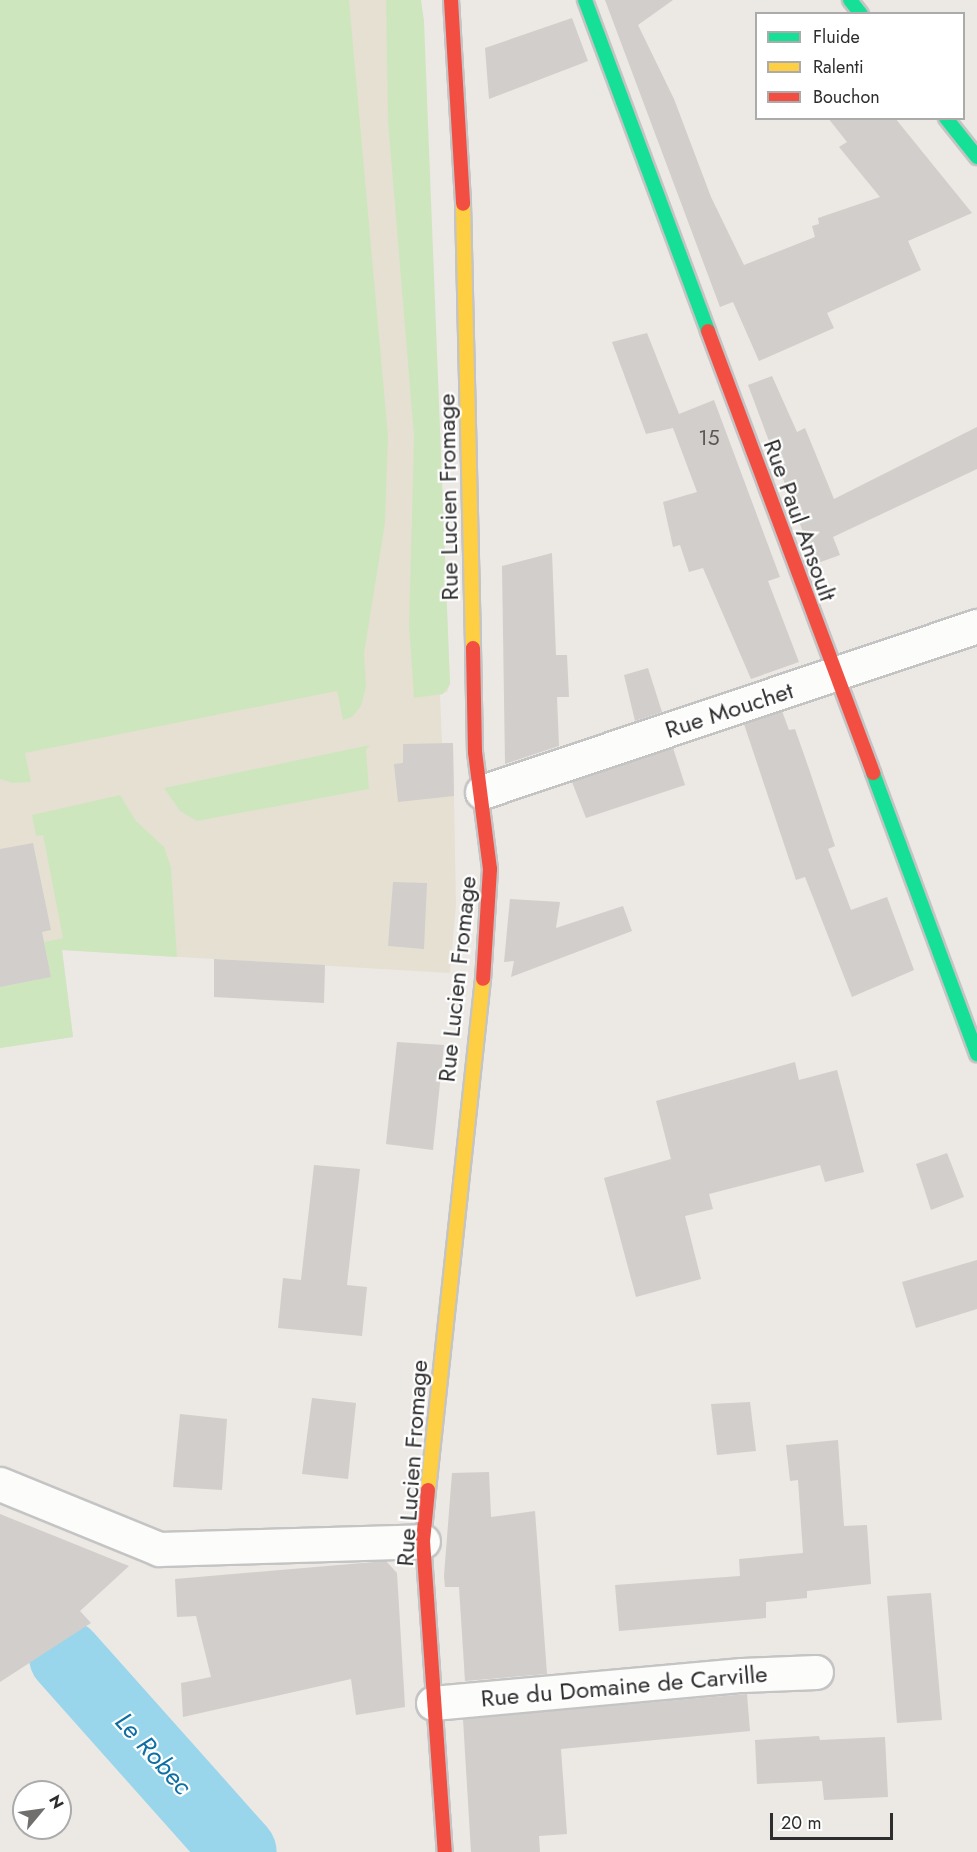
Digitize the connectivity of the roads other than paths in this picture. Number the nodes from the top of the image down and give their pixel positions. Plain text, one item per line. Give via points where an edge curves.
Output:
1 (451, 0) edge
2 (585, 0) edge
3 (850, 0) edge
4 (859, 12) edge
5 (948, 120) edge
6 (977, 157) edge
7 (977, 627) edge
8 (833, 676) junction
9 (482, 792) junction
10 (977, 1054) edge
11 (0, 1484) edge
12 (423, 1541) junction
13 (816, 1672) dead end
14 (433, 1703) junction
15 (445, 1852) edge

1 - 9 street, Rue Lucien Fromage via 463,199 475,752
2 - 8 street, Rue Paul Ansoult
3 - 4 street
5 - 6 street
7 - 8 street, Rue Mouchet
8 - 9 street, Rue Mouchet
8 - 10 street, Rue Paul Ansoult
9 - 12 street, Rue Lucien Fromage via 490,859 490,912
11 - 12 street via 159,1550
12 - 14 street, Rue Lucien Fromage
13 - 14 street, Rue du Domaine de Carville
14 - 15 street, Rue Lucien Fromage

